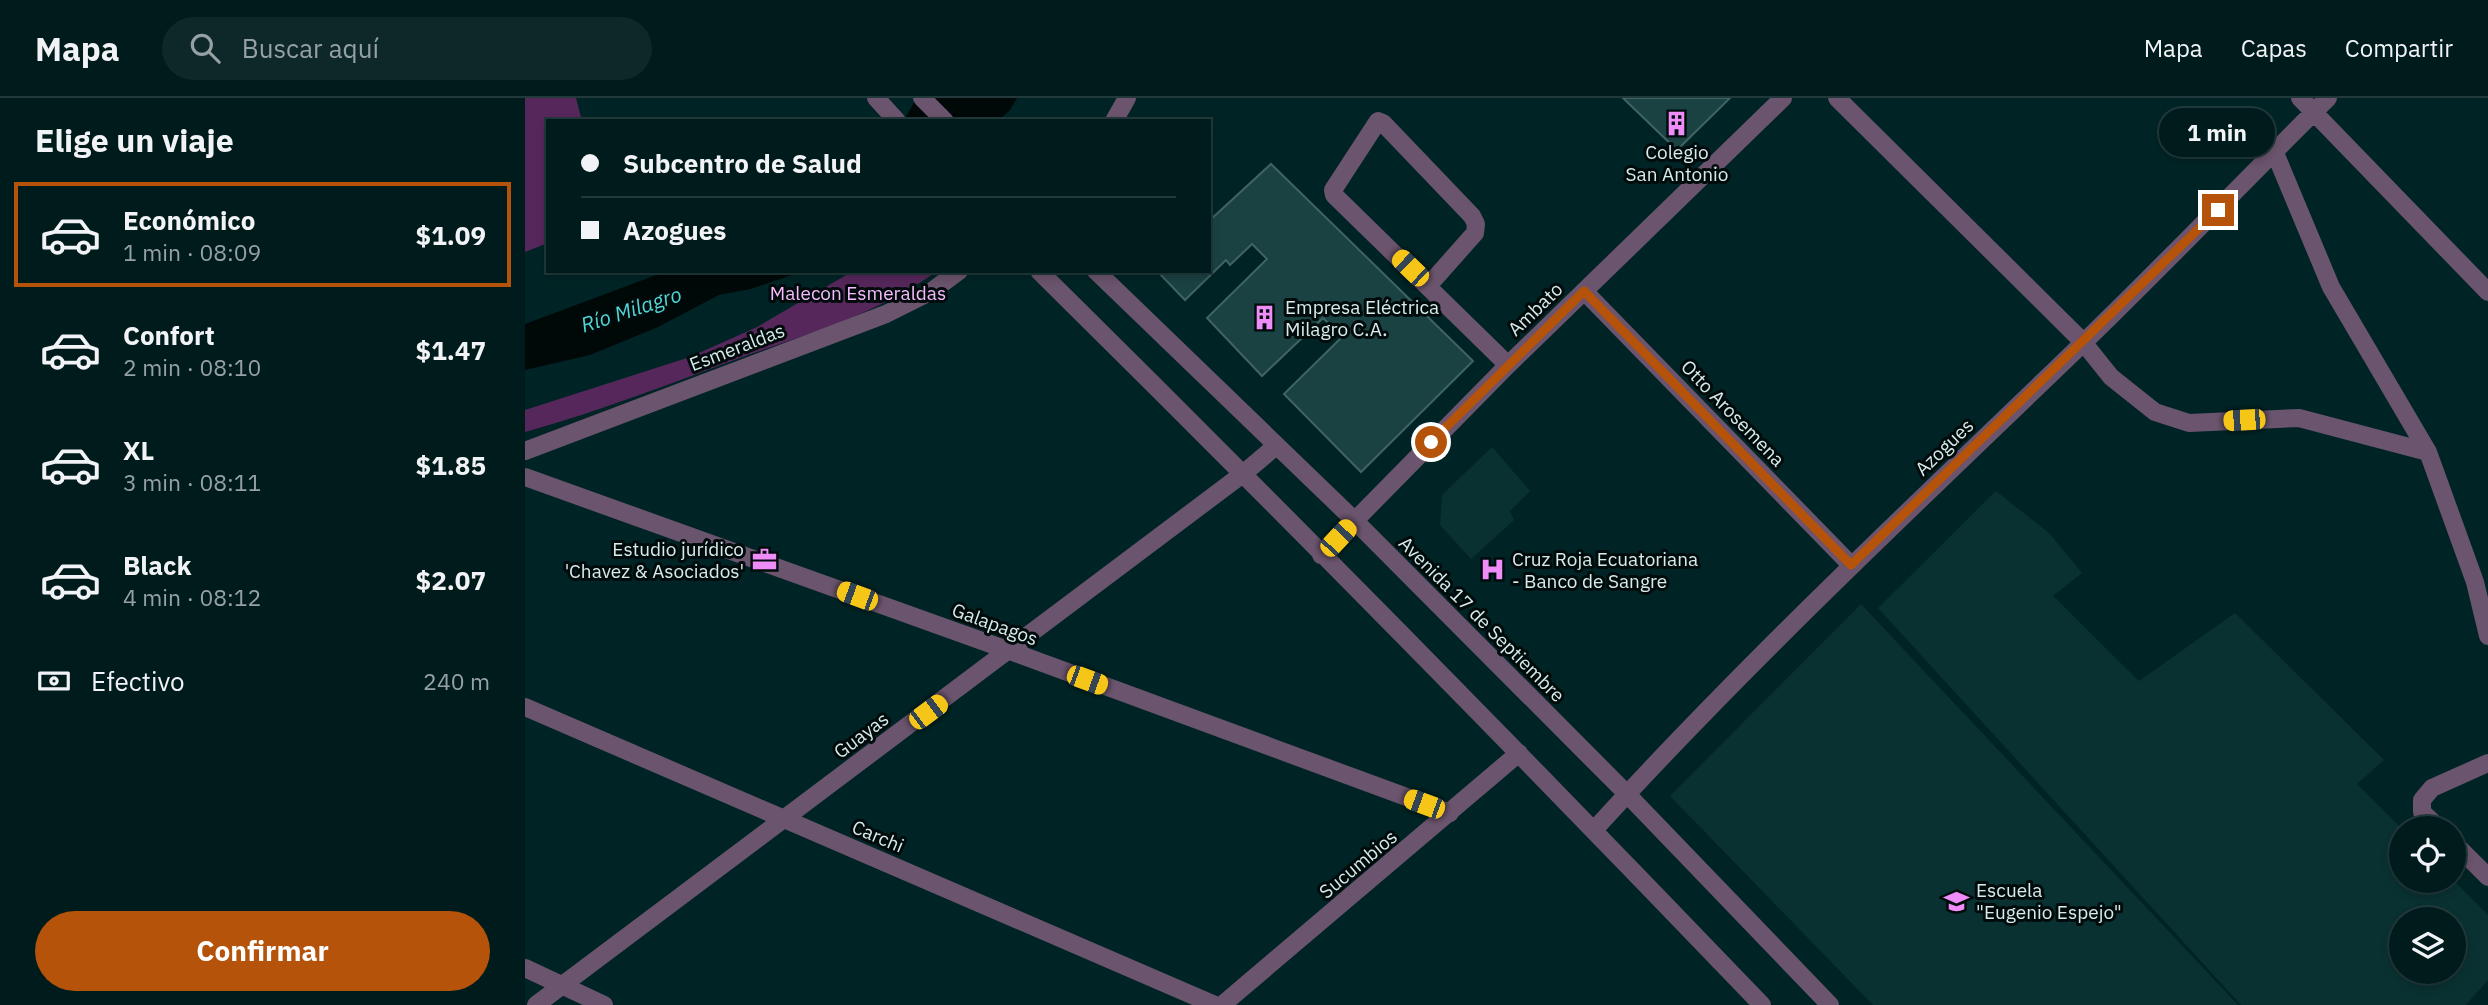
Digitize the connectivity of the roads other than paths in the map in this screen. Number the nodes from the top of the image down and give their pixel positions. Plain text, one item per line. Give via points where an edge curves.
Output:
1 (876, 98) edge
2 (922, 98) edge
3 (1127, 98) edge
4 (1783, 98) edge
5 (1837, 98) edge
6 (2300, 98) edge
7 (2328, 98) edge
8 (2313, 113) junction
9 (895, 119) edge
10 (943, 119) edge
11 (1115, 119) edge
12 (2276, 153) junction
13 (956, 273) edge
14 (1041, 273) edge
15 (1098, 273) edge
16 (1429, 286) junction
17 (1584, 291) junction
18 (2488, 292) edge
19 (2083, 342) junction
20 (1508, 365) junction
21 (1276, 446) junction
22 (525, 451) edge
23 (2428, 452) junction
24 (1244, 474) junction
25 (525, 477) edge
26 (1354, 520) junction
27 (1321, 555) junction
28 (1851, 565) junction
29 (2488, 636) edge
30 (1010, 651) junction
31 (525, 707) edge
32 (1519, 753) junction
33 (2488, 763) edge
34 (1627, 794) junction
35 (1450, 813) junction
36 (2426, 816) edge
37 (785, 818) junction
38 (1594, 830) junction
39 (2466, 855) edge
40 (2488, 877) edge
41 (525, 968) edge
42 (562, 985) junction
43 (536, 1005) edge
44 (604, 1005) edge
45 (1215, 1005) edge
46 (1222, 1005) edge
47 (1762, 1005) edge
48 (1830, 1005) edge

1 - 9 street
2 - 10 street
3 - 11 street
4 - 17 street, Ambato
5 - 19 street
6 - 8 street
7 - 8 street, Azogues
8 - 12 street, Azogues
8 - 18 street
12 - 19 street, Azogues
12 - 23 street via 2331,287
13 - 22 street, Esmeraldas via 886,314
14 - 24 street
15 - 21 street, Avenida 17 de Septiembre
16 - 16 street via 1475,233 1476,224 1378,121 1334,195
16 - 20 street
17 - 20 street, Ambato
17 - 28 street, Otto Arosemena
19 - 23 street via 2111,377 2155,412 2189,423 2299,418
19 - 28 street, Azogues
20 - 26 street, Ambato
21 - 24 street, Guayas
21 - 26 street, Avenida 17 de Septiembre
23 - 29 street via 2475,582
24 - 27 street
24 - 30 street, Guayas
25 - 30 street, Galapagos
26 - 27 street, Ambato
26 - 34 street, Avenida 17 de Septiembre
27 - 32 street
28 - 34 street, Azogues
30 - 35 street, Galapagos
30 - 37 street, Guayas
31 - 37 street, Carchi
32 - 35 street, Sucumbios
32 - 38 street
33 - 36 street via 2433,788 2422,800
34 - 38 street, Azogues
34 - 48 street, Avenida 17 de Septiembre
35 - 46 street, Sucumbios
37 - 42 street, Guayas
37 - 45 street, Carchi
38 - 47 street
39 - 40 street
41 - 42 street
42 - 43 street, Guayas
42 - 44 street

